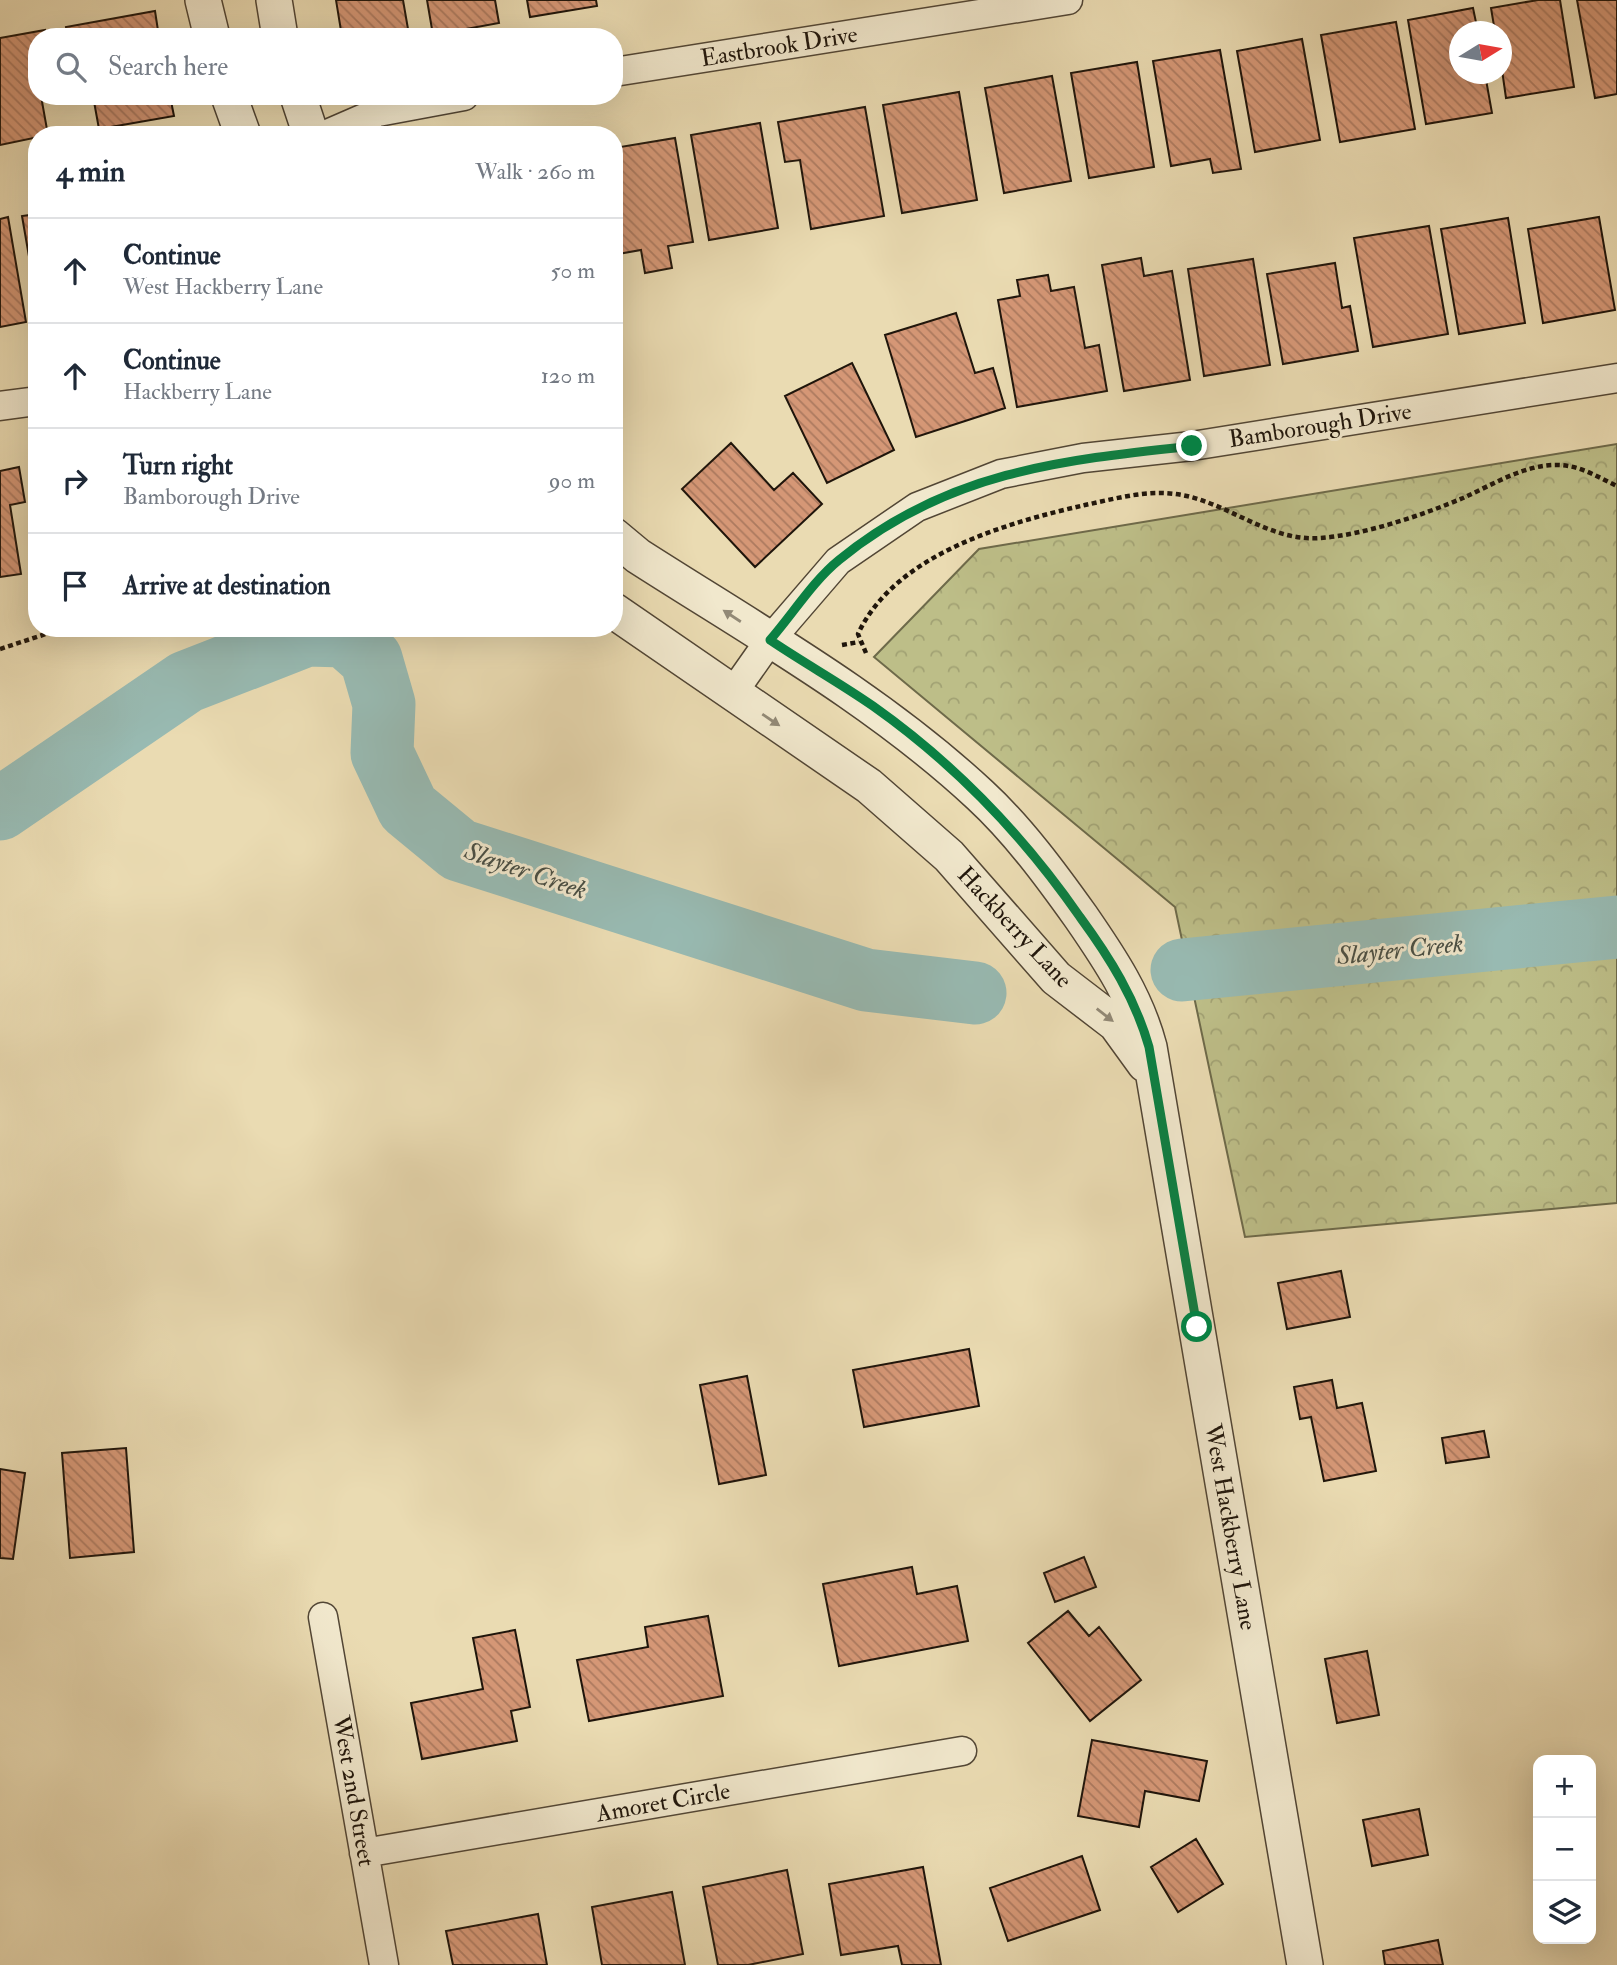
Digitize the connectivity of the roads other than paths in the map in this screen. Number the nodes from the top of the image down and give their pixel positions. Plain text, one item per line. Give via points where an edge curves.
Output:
1 (203, 0) edge
2 (274, 0) edge
3 (1068, 0) edge
4 (210, 28) edge
5 (279, 28) edge
6 (623, 71) edge
7 (232, 105) edge
8 (301, 105) edge
9 (418, 105) edge
10 (240, 126) edge
11 (308, 126) edge
12 (347, 126) edge
13 (1617, 378) edge
14 (28, 402) edge
15 (0, 406) edge
16 (623, 544) edge
17 (623, 617) edge
18 (770, 640) junction
19 (732, 694) junction
20 (1157, 1089) junction
21 (323, 1617) dead end
22 (962, 1752) dead end
23 (364, 1853) junction
24 (384, 1965) edge
25 (1305, 1965) edge

1 - 4 street
2 - 5 street
3 - 6 street, Eastbrook Drive
7 - 10 street
8 - 11 street
9 - 12 street via 378,113
13 - 18 street, Bamborough Drive via 1001,474 917,507 838,561
14 - 15 street
18 -> 16 street, Hackberry Lane
17 - 19 street, Hackberry Lane
18 - 19 street, Bamborough Drive
18 - 20 street, Hackberry Lane via 872,705 919,742 982,797 1049,872 1128,989 1141,1017
19 -> 20 street, Hackberry Lane via 869,786 919,828 1007,919 1056,978 1116,1024 1140,1054
20 - 25 street, West Hackberry Lane
21 - 23 street, West 2nd Street
22 - 23 street, Amoret Circle
23 - 24 street, West 2nd Street

